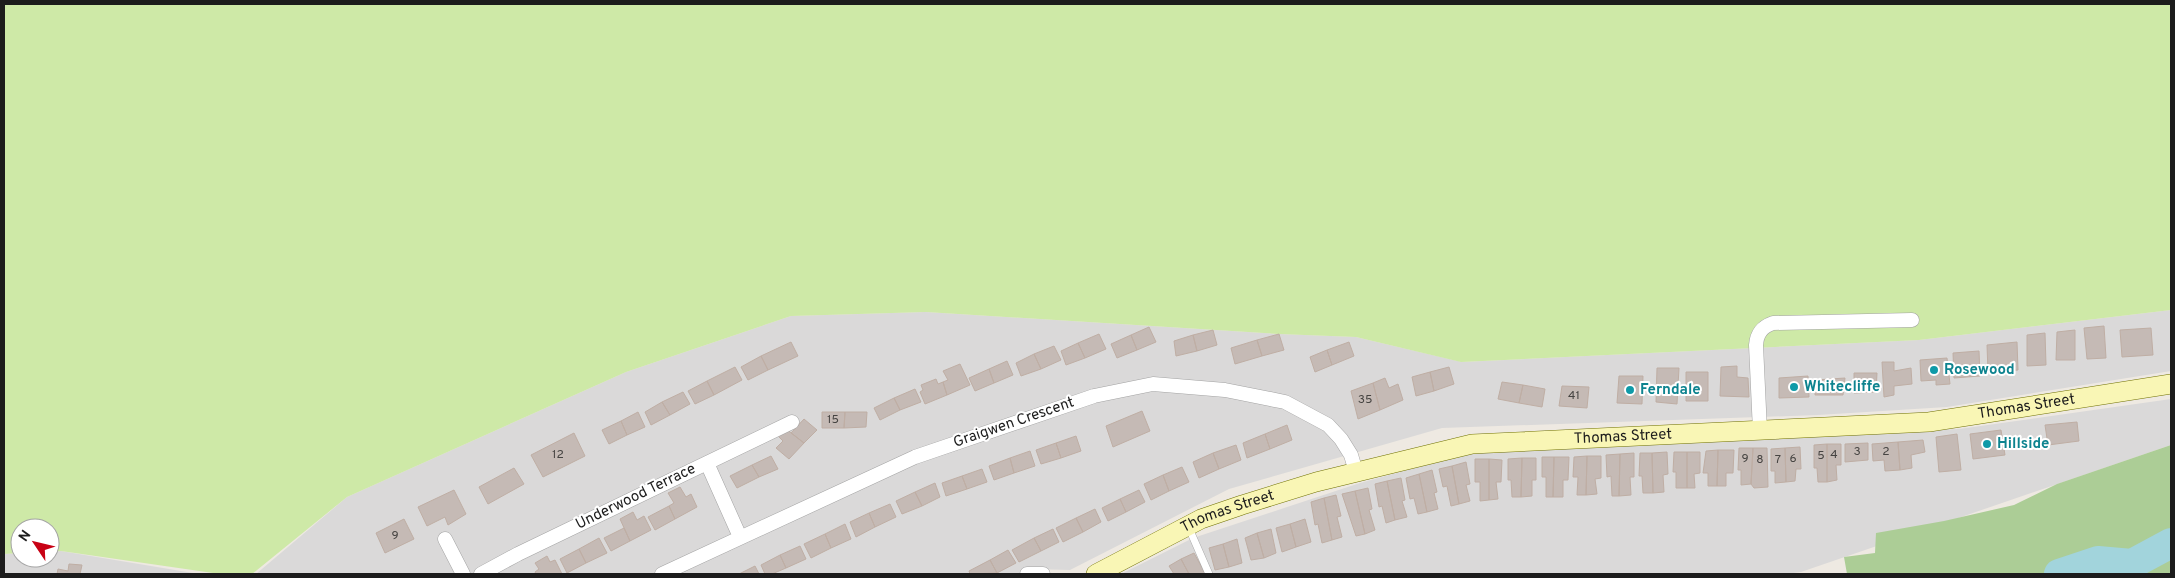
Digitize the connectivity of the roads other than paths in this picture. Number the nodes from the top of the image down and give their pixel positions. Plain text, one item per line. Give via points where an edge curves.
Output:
1 (1912, 320) dead end
2 (2171, 384) edge
3 (792, 422) dead end
4 (1760, 431) junction
5 (707, 463) junction
6 (1356, 472) junction
7 (1188, 526) junction
8 (740, 537) junction
9 (445, 539) dead end
10 (463, 574) edge
11 (481, 574) edge
12 (662, 574) edge
13 (1027, 574) edge
14 (1042, 574) edge
15 (1096, 574) edge
16 (1209, 574) edge

1 - 4 street via 1773,323 1766,326 1756,345
2 - 4 main road, Thomas Street via 1929,422
3 - 5 street, Underwood Terrace
4 - 6 main road, Thomas Street via 1472,444
5 - 8 street
5 - 11 street, Underwood Terrace
6 - 7 main road, Thomas Street via 1242,505
6 - 8 street, Graigwen Crescent via 1351,455 1328,425 1285,402 1225,390 1153,384 1077,401 915,457
7 - 15 main road, Thomas Street
7 - 16 lane
8 - 12 street, Graigwen Crescent
9 - 10 street
13 - 14 street

